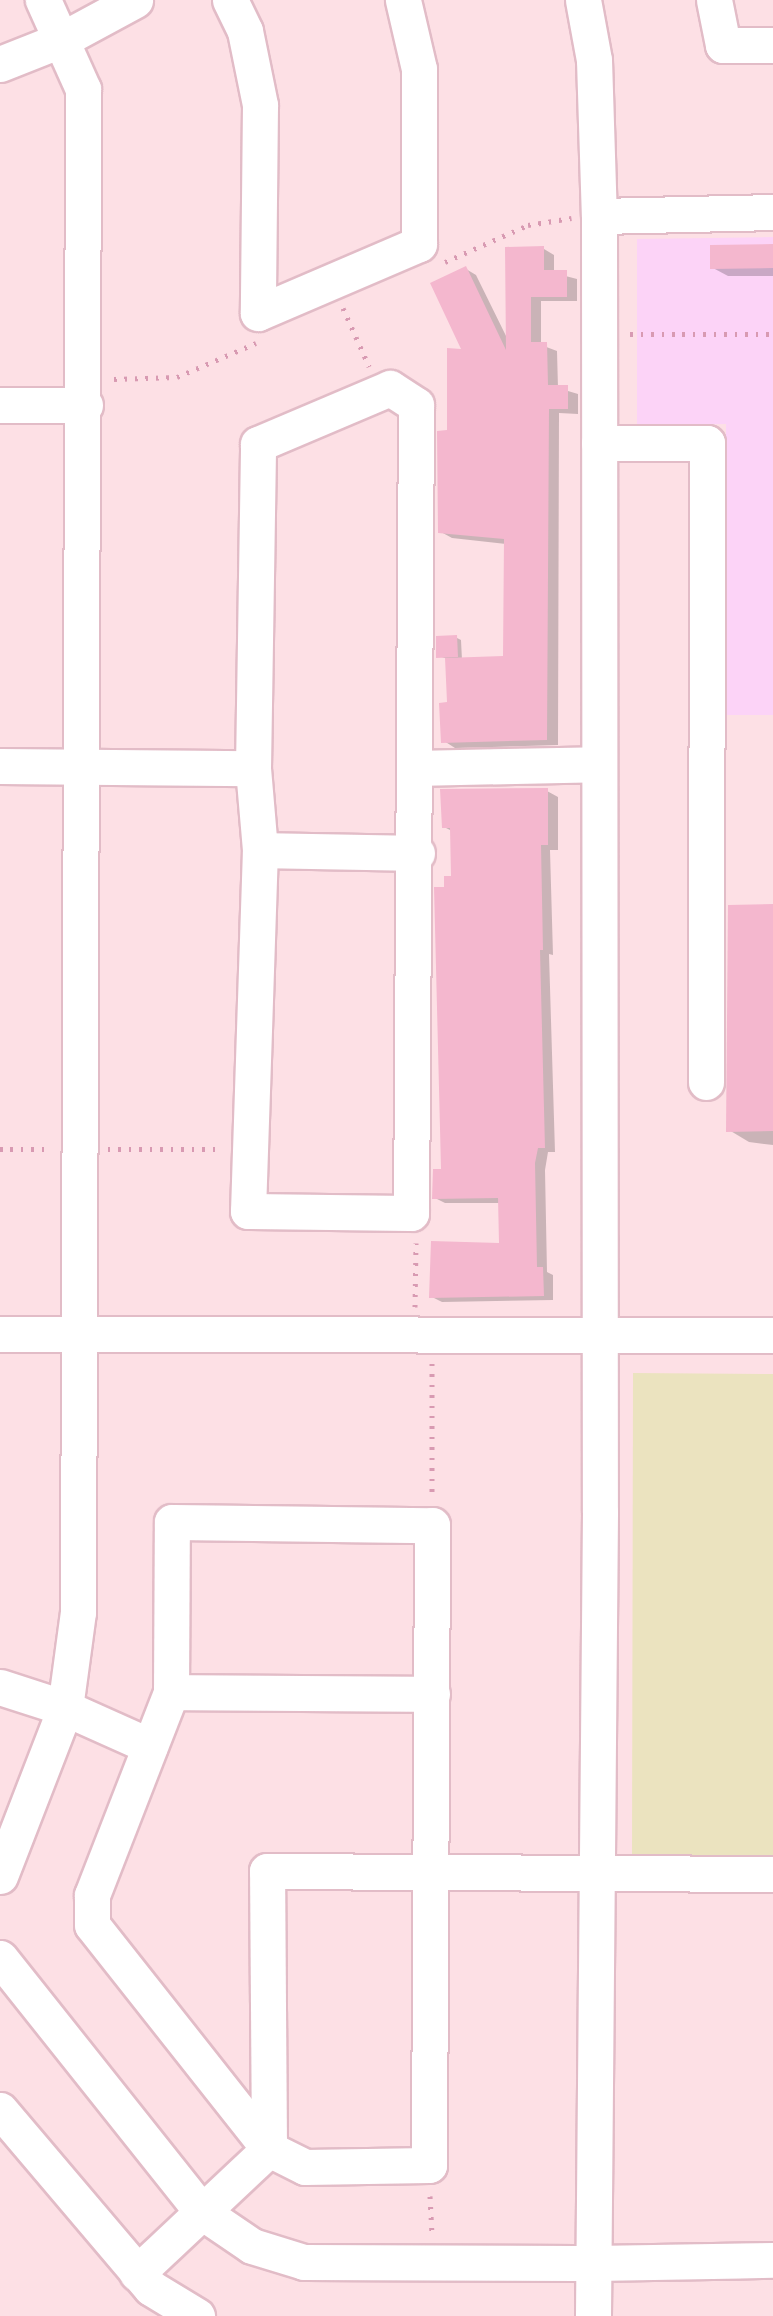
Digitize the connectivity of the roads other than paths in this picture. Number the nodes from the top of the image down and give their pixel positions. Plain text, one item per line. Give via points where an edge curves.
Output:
1 (43, 0) edge
2 (135, 0) edge
3 (230, 0) edge
4 (403, 0) edge
5 (584, 0) edge
6 (714, 0) edge
7 (63, 39) junction
8 (773, 45) edge
9 (0, 64) edge
10 (773, 212) edge
11 (599, 216) junction
12 (84, 392) junction
13 (0, 405) edge
14 (598, 442) junction
15 (598, 764) junction
16 (82, 765) junction
17 (0, 766) edge
18 (253, 768) junction
19 (414, 768) junction
20 (260, 850) junction
21 (417, 853) junction
22 (706, 1082) dead end
23 (0, 1334) edge
24 (80, 1334) junction
25 (598, 1334) junction
26 (773, 1335) edge
27 (0, 1687) edge
28 (171, 1692) junction
29 (432, 1694) junction
30 (65, 1708) junction
31 (150, 1746) junction
32 (432, 1872) junction
33 (596, 1872) junction
34 (773, 1874) edge
35 (0, 1876) edge
36 (0, 1958) edge
37 (0, 2110) edge
38 (269, 2148) junction
39 (202, 2212) junction
40 (773, 2260) edge
41 (585, 2263) junction
42 (137, 2273) junction
43 (197, 2316) edge
44 (593, 2316) edge

1 - 7 street
2 - 7 street
3 - 4 street via 245,31 260,105 258,313 344,297 420,244 419,69
5 - 11 street via 594,60
6 - 8 street via 723,45
7 - 9 street
7 - 12 street via 83,89
10 - 11 street
11 - 14 street
12 - 13 street
12 - 16 street
14 - 15 street
14 - 22 street via 707,443
15 - 19 street
15 - 25 street
16 - 17 street
16 - 18 street
16 - 24 street
18 - 19 street via 258,444 390,388 416,406
18 - 20 street
19 - 21 street
20 - 21 street
20 - 21 street via 248,1210 412,1213
23 - 24 street
24 - 25 street
24 - 30 street via 78,1612
25 - 26 street
25 - 33 street
27 - 30 street
28 - 29 street
28 - 29 street via 172,1522 432,1525
28 - 31 street
29 - 32 street
30 - 31 street
30 - 35 street
31 - 38 street via 92,1895 92,1925
32 - 33 street
32 - 38 street via 267,1871
32 - 38 street via 429,2165 305,2167
33 - 34 street
33 - 41 street
36 - 39 street
37 - 42 street
38 - 39 street
39 - 41 street via 252,2246 304,2262
39 - 42 street
40 - 41 street
41 - 44 street
42 - 43 street

